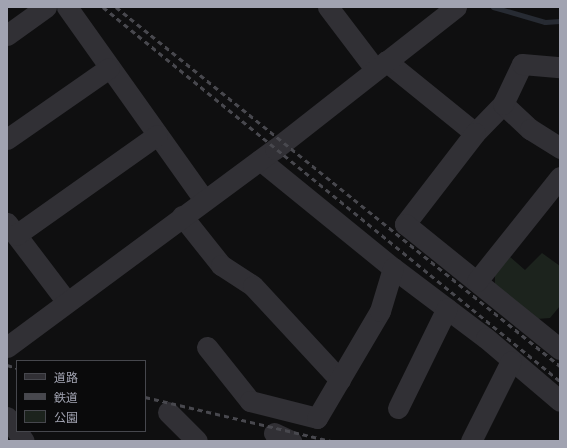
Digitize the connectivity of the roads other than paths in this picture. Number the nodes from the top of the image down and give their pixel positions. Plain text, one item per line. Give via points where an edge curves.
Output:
1 (46, 7) edge
2 (67, 7) edge
3 (328, 7) edge
4 (456, 7) edge
5 (7, 35) edge
6 (380, 65) junction
7 (560, 67) edge
8 (109, 68) junction
9 (503, 104) junction
10 (475, 133) junction
11 (157, 135) junction
12 (7, 140) edge
13 (560, 148) edge
14 (260, 160) junction
15 (560, 177) edge
16 (204, 200) junction
17 (182, 216) junction
18 (12, 229) edge
19 (393, 268) junction
20 (477, 280) junction
21 (67, 302) junction
22 (446, 308) junction
23 (556, 338) edge
24 (7, 347) edge
25 (207, 347) dead end
26 (510, 361) junction
27 (340, 380) junction
28 (560, 401) edge
29 (398, 408) dead end
30 (168, 412) dead end
31 (7, 417) edge
32 (16, 430) edge
33 (18, 432) edge
34 (24, 441) edge
35 (197, 441) edge
36 (471, 441) edge

1 - 5 street
2 - 8 street
3 - 6 street
4 - 6 street
6 - 10 street
6 - 14 street
7 - 9 street via 522,64
8 - 11 street
8 - 12 street
9 - 10 street
9 - 13 street via 530,129
10 - 20 street via 405,224
11 - 16 street
11 - 18 street
14 - 16 street
14 - 19 street
15 - 20 street
16 - 17 street
17 - 21 street
17 - 27 street via 221,265 253,286
18 - 21 street
19 - 22 street
19 - 27 street via 380,311
20 - 23 street
21 - 24 street
22 - 26 street
22 - 29 street
25 - 27 street via 250,401 317,418
26 - 28 street
26 - 36 street
30 - 35 street
31 - 32 street
33 - 34 street

